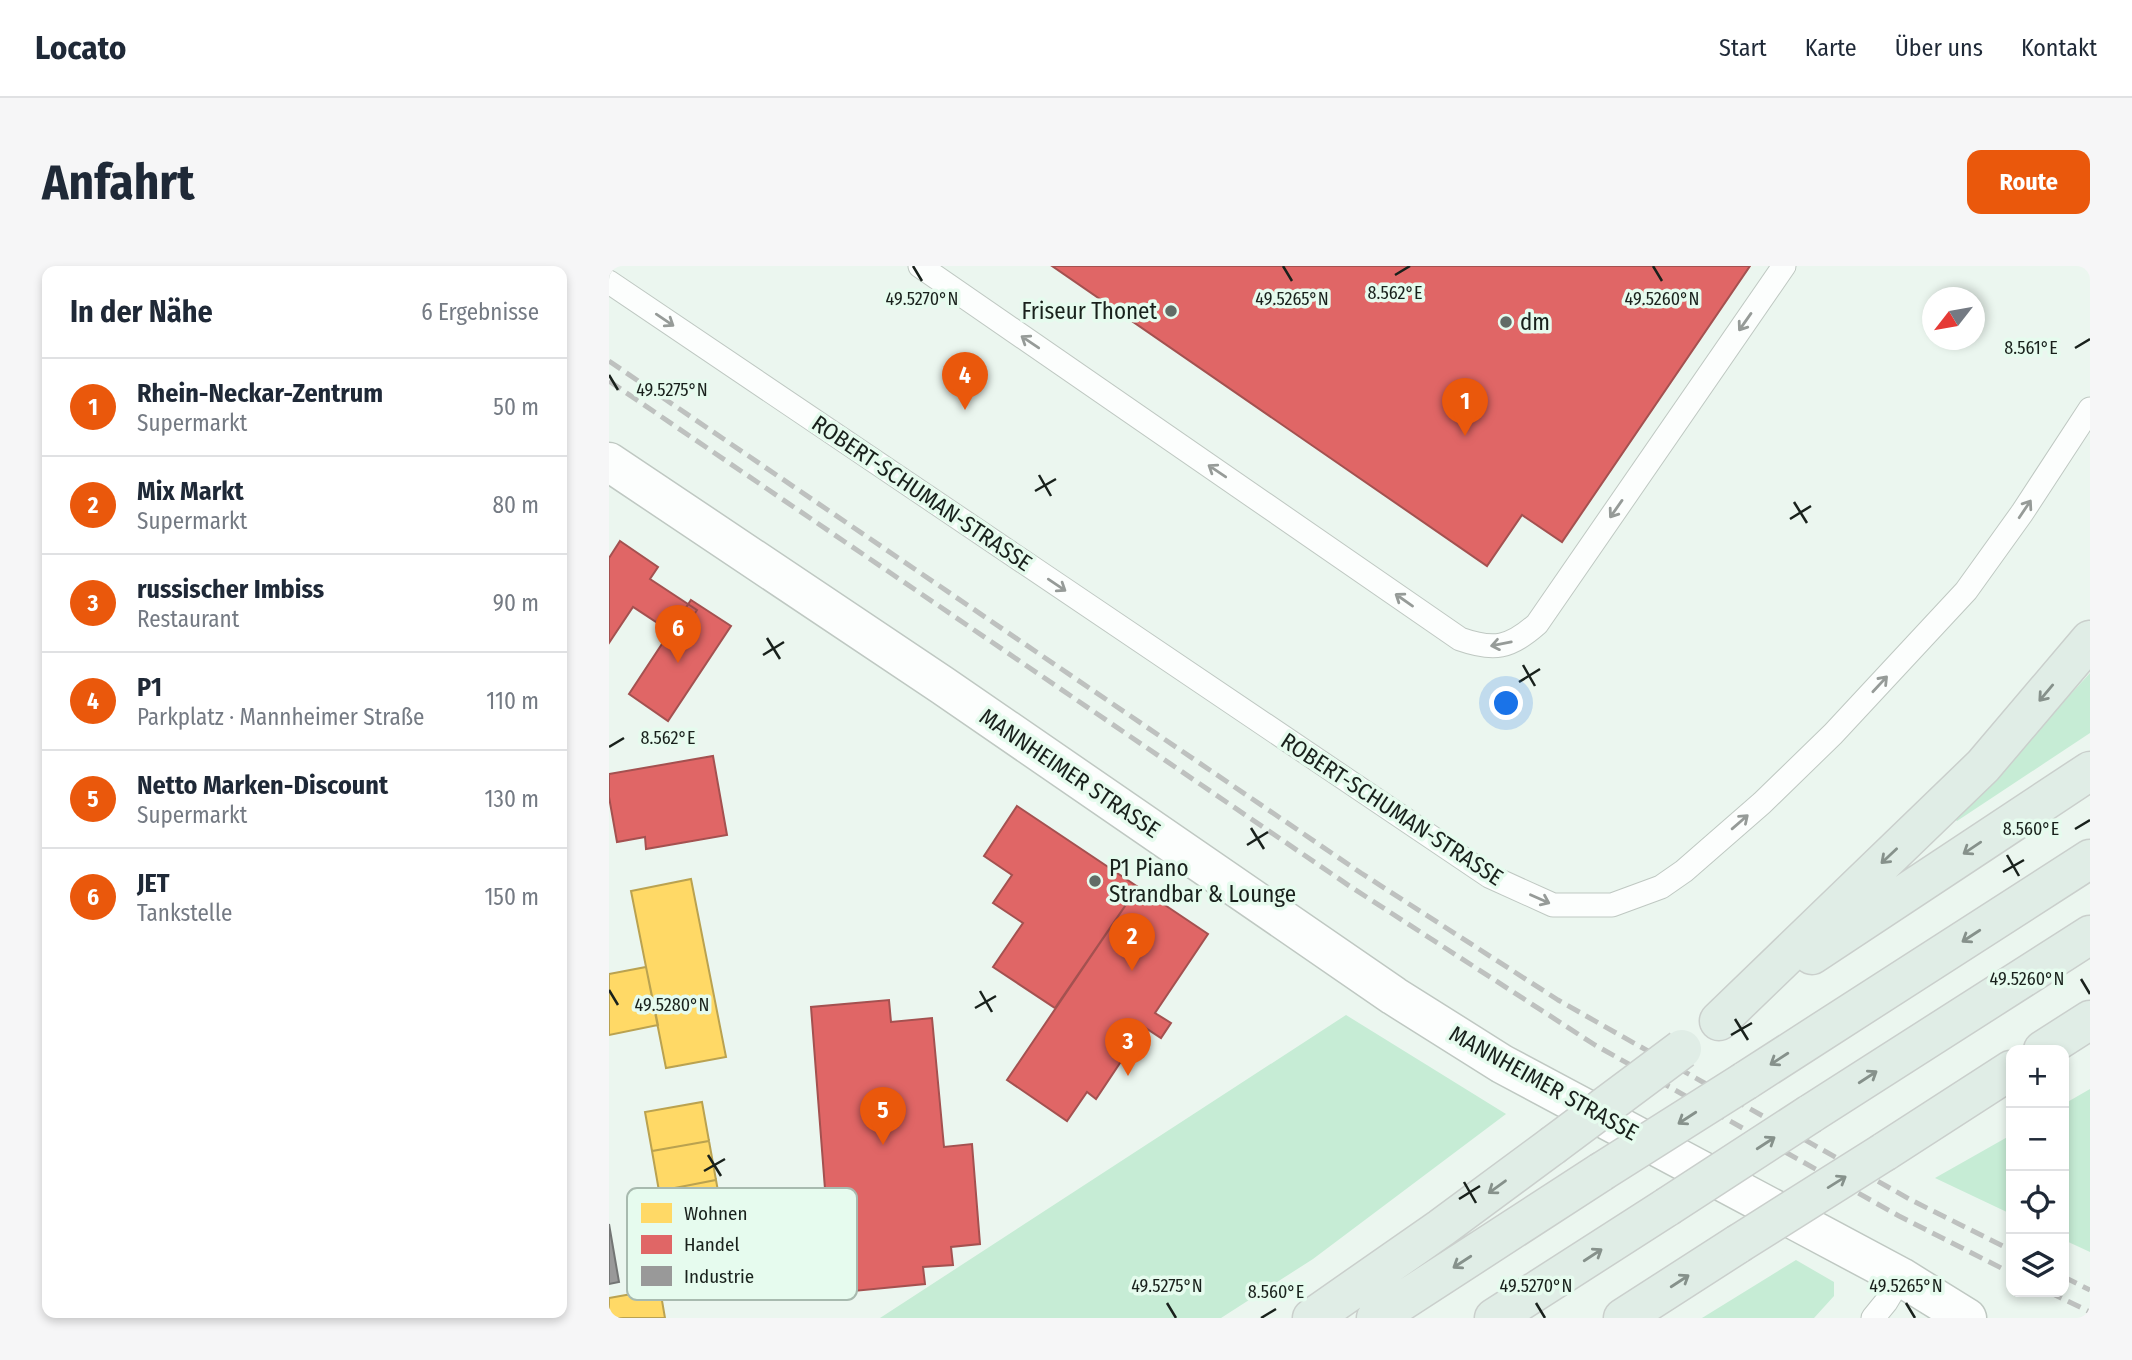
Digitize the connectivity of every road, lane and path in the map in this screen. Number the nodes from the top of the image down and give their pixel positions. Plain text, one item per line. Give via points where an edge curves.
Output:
1 (921, 266) edge
2 (1784, 266) edge
3 (609, 282) edge
4 (2090, 409) edge
5 (609, 462) edge
6 (2090, 640) edge
7 (2090, 771) edge
8 (2090, 859) edge
9 (2090, 935) edge
10 (2090, 1020) edge
11 (1719, 1021) junction
12 (2051, 1045) edge
13 (2090, 1050) edge
14 (2069, 1060) edge
15 (2006, 1073) edge
16 (2006, 1085) edge
17 (1958, 1104) junction
18 (1901, 1277) junction
19 (1312, 1318) edge
20 (1375, 1318) edge
21 (1494, 1318) edge
22 (1623, 1318) edge
23 (1873, 1318) edge
24 (1967, 1318) edge

2 -> 1 lane via 1537,624 1521,638 1494,647 1460,639
3 -> 4 lane, ROBERT-SCHUMAN-STRASSE via 1478,869 1553,905 1612,905 1661,887 1762,803 1966,591
5 - 18 main road, MANNHEIMER STRASSE via 1394,996 1502,1064
6 -> 11 highway via 1983,766
7 -> 11 highway
8 -> 20 highway, bridge
21 -> 9 highway, bridge
10 - 12 highway
11 -> 19 highway, bridge
13 - 14 highway
15 - 17 highway
16 - 17 highway
22 -> 17 highway, bridge
18 - 23 lane
18 - 24 main road, MANNHEIMER STRASSE

